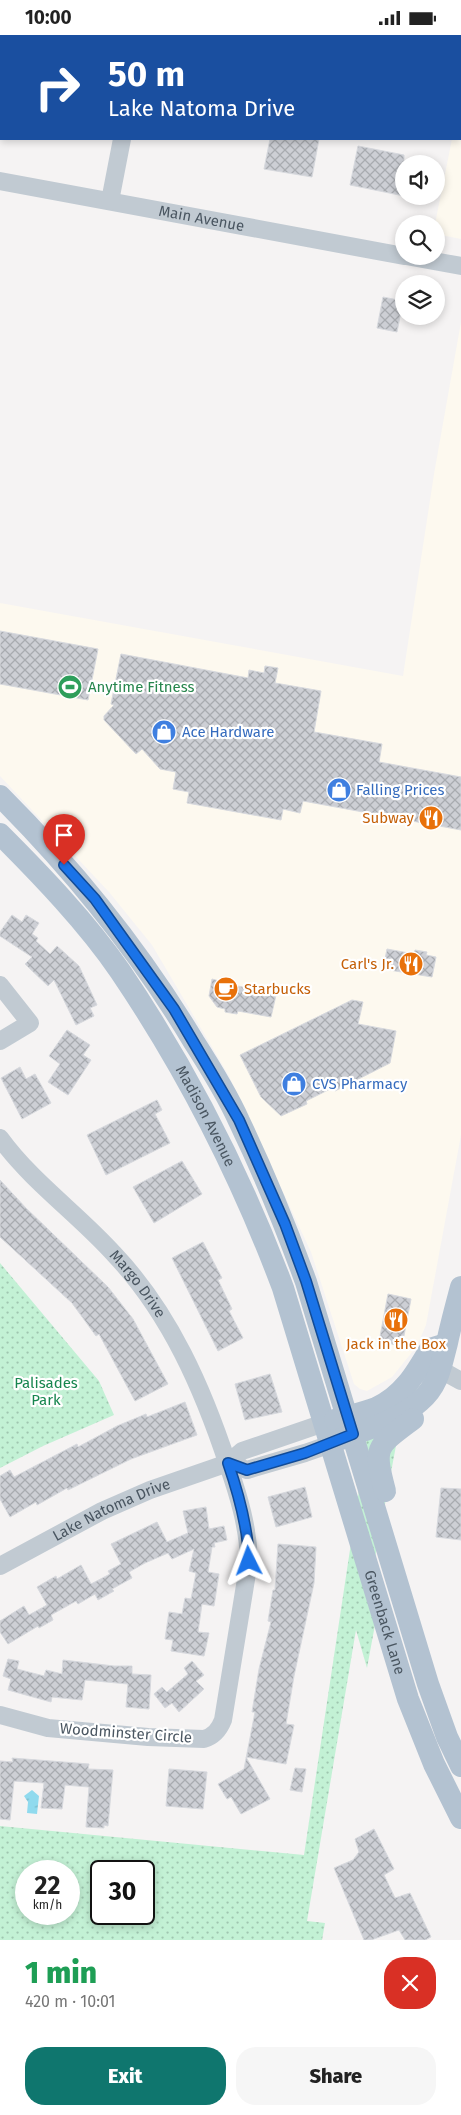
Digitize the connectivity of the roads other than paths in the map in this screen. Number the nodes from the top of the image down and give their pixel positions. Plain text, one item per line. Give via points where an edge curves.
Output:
1 (122, 140) edge
2 (0, 181) edge
3 (110, 201) junction
4 (395, 254) edge
5 (445, 263) edge
6 (461, 266) edge
7 (0, 796) edge
8 (0, 834) edge
9 (0, 985) edge
10 (0, 1041) edge
11 (0, 1138) edge
12 (461, 1287) edge
13 (446, 1344) junction
14 (428, 1379) junction
15 (461, 1381) edge
16 (351, 1425) junction
17 (327, 1433) junction
18 (228, 1463) junction
19 (391, 1563) junction
20 (0, 1565) edge
21 (0, 1715) edge
22 (461, 1766) edge
23 (461, 1818) edge

1 - 3 street
2 - 3 street, Main Avenue
3 - 4 street, Main Avenue
5 - 6 street, Main Avenue
7 - 16 main road, Madison Avenue via 95,899 174,1009 209,1065 239,1120 285,1224
8 - 17 main road, Madison Avenue via 47,883 119,970 188,1082 218,1137 268,1250 283,1288
9 - 10 street via 30,1023
11 - 18 street, Margo Drive via 27,1170 113,1252 157,1307 202,1393
12 - 13 main road
13 - 14 main road
13 - 14 main road via 430,1349
14 - 15 street
14 - 16 main road
14 - 19 main road via 429,1397 418,1416 384,1441 378,1455 391,1511
16 - 17 main road
16 - 19 main road, Greenback Lane
17 - 18 street via 305,1453 247,1470
17 - 23 main road, Greenback Lane via 417,1724
18 - 20 street, Lake Natoma Drive via 150,1490 102,1511
18 - 21 street, Woodminster Circle via 248,1534 249,1561 223,1720 216,1733 204,1739 148,1737 48,1727
19 - 22 main road, Greenback Lane via 428,1684

